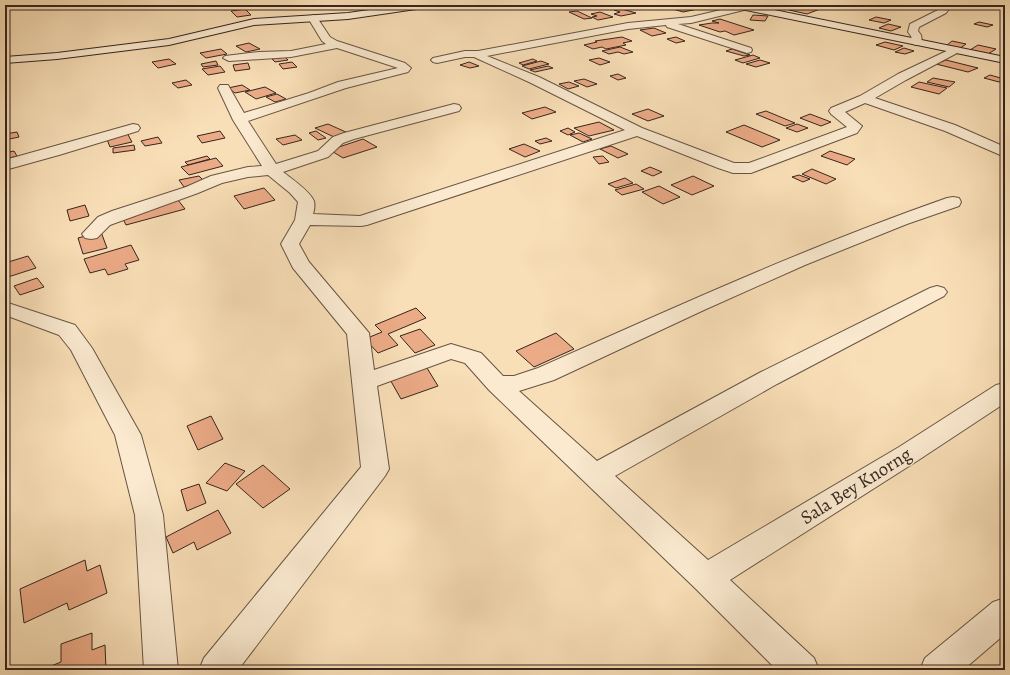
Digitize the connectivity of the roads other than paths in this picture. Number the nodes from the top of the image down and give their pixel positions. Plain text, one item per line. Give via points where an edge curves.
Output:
1 (423, 5) edge
2 (933, 5) edge
3 (740, 6) edge
4 (312, 18) junction
5 (664, 22) junction
6 (917, 42) junction
7 (336, 45) junction
8 (747, 50) dead end
9 (956, 50) junction
10 (478, 54) junction
11 (229, 58) dead end
12 (5, 60) edge
13 (437, 60) dead end
14 (1005, 60) edge
15 (224, 88) dead end
16 (865, 99) junction
17 (454, 108) dead end
18 (240, 120) junction
19 (133, 128) dead end
20 (636, 132) junction
21 (1005, 152) edge
22 (5, 165) edge
23 (272, 170) junction
24 (953, 202) dead end
25 (304, 220) junction
26 (91, 234) dead end
27 (937, 292) dead end
28 (5, 309) edge
29 (363, 382) junction
30 (497, 384) junction
31 (1005, 391) edge
32 (594, 475) junction
33 (706, 578) junction
34 (1005, 613) edge
35 (161, 670) edge
36 (216, 670) edge
37 (802, 670) edge
38 (937, 670) edge

1 - 4 street via 348,16
2 - 6 street via 944,9 914,26 913,32
3 - 5 street via 691,20
3 - 6 street
4 - 7 street via 326,39
4 - 12 street via 254,22 169,42
5 - 8 street
5 - 10 street via 617,28
6 - 9 street
7 - 11 street via 291,54
7 - 18 street via 405,68 398,72 342,85
9 - 14 street
9 - 16 street
10 - 13 street
10 - 20 street
15 - 18 street
16 - 20 street via 836,111 855,126 852,130 751,168 738,169 723,165
16 - 21 street via 950,128
17 - 23 street via 349,136 338,140 323,154 314,158
18 - 23 street
19 - 22 street
20 - 25 street via 361,221
23 - 25 street via 306,202
23 - 26 street via 217,179 104,221
24 - 30 street via 900,220 762,276 546,374 515,384
25 - 29 street via 290,244 300,264 358,333
27 - 32 street via 769,378
28 - 35 street via 67,330 81,348 128,435 149,515
29 - 30 street via 450,351 473,358
29 - 36 street via 375,469
30 - 32 street
31 - 33 street, Sala Bey Knorng
32 - 33 street
33 - 37 street
34 - 38 street

